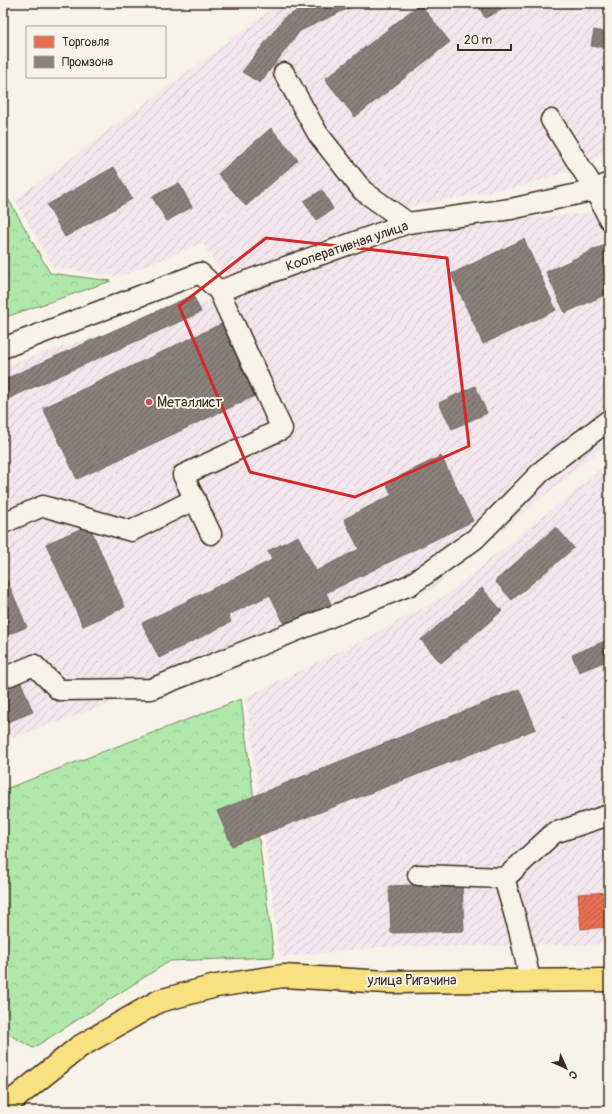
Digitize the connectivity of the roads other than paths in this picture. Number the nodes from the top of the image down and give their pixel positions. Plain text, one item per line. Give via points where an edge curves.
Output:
1 (284, 73) dead end
2 (551, 120) dead end
3 (602, 187) edge
4 (609, 219) edge
5 (408, 223) junction
6 (219, 291) junction
7 (3, 348) edge
8 (609, 420) edge
9 (195, 499) junction
10 (3, 523) edge
11 (211, 534) dead end
12 (3, 678) edge
13 (609, 815) edge
14 (418, 875) dead end
15 (504, 878) junction
16 (530, 980) junction
17 (609, 980) edge
18 (7, 1104) edge

1 - 5 street via 318,134 363,191
2 - 3 street
3 - 4 street
3 - 5 street, Кооперативная улица via 511,208
5 - 6 street, Кооперативная улица
6 - 7 street via 200,273
6 - 9 street via 282,429 184,474
8 - 12 street via 544,469 476,539 410,585 151,689 58,690 34,665
9 - 10 street via 131,531 43,506
9 - 11 street
13 - 15 street via 554,832
14 - 15 street
15 - 16 street
16 - 17 main road, улица Ригачина
16 - 18 main road, улица Ригачина via 387,982 283,976 216,986 159,1001 79,1047

